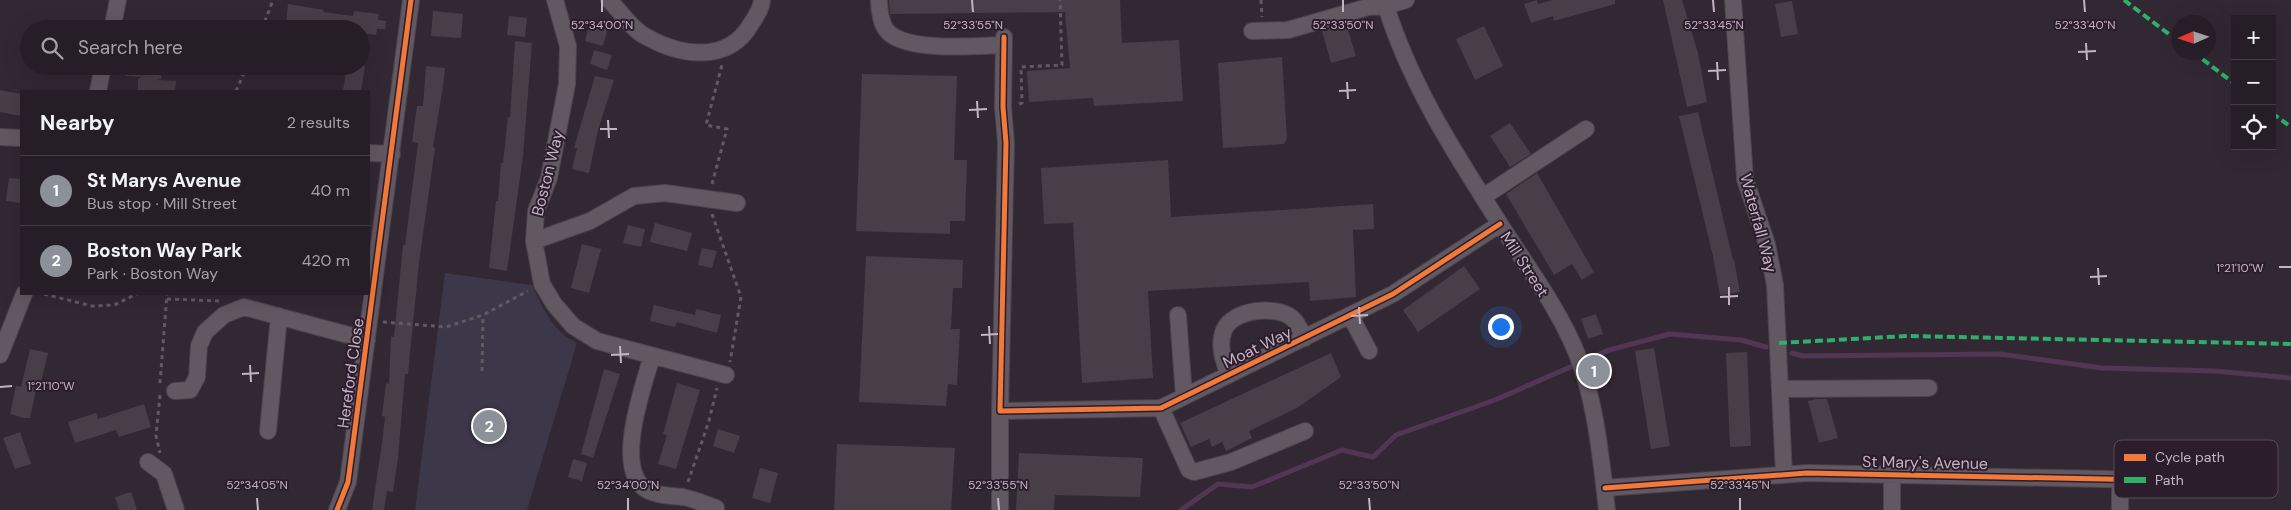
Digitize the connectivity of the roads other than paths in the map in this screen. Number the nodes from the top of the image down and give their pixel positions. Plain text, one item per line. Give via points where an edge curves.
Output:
1 (118, 0) edge
2 (411, 0) edge
3 (555, 0) edge
4 (609, 0) edge
5 (762, 0) edge
6 (879, 0) edge
7 (1406, 0) edge
8 (1733, 0) edge
9 (1385, 3) edge
10 (114, 20) edge
11 (1252, 31) dead end
12 (101, 75) edge
13 (98, 90) edge
14 (1586, 129) dead end
15 (0, 137) edge
16 (20, 138) edge
17 (370, 153) edge
18 (392, 154) junction
19 (1483, 197) junction
20 (737, 203) dead end
21 (1500, 224) junction
22 (534, 241) junction
23 (23, 295) edge
24 (1178, 315) dead end
25 (1350, 315) junction
26 (279, 316) junction
27 (5, 326) edge
28 (1305, 338) junction
29 (367, 340) junction
30 (1369, 351) dead end
31 (0, 355) edge
32 (652, 356) junction
33 (723, 373) road end
34 (1229, 375) junction
35 (1929, 388) dead end
36 (1781, 389) junction
37 (175, 391) dead end
38 (1184, 396) junction
39 (1161, 408) junction
40 (1000, 411) junction
41 (268, 431) dead end
42 (1305, 431) dead end
43 (148, 462) dead end
44 (1892, 474) junction
45 (1784, 475) junction
46 (2114, 479) edge
47 (1604, 488) junction
48 (716, 508) dead end
49 (176, 510) edge
50 (337, 510) edge
51 (1000, 510) edge
52 (1607, 510) edge
53 (1892, 510) edge

1 - 10 street
2 - 18 street, Hereford Close
3 - 22 street, Boston Way via 568,46 567,84 549,178 536,211
4 - 5 street via 643,36 680,50 711,53 744,37 761,8
6 - 40 street via 878,11 887,32 899,39 945,47 1004,41 1006,143
7 - 9 street
8 - 36 street, Waterfall Way via 1745,179 1767,244 1775,285
9 - 11 street via 1288,30
9 - 19 street, Mill Street via 1429,112
12 - 13 street
14 - 19 street
15 - 16 street
17 - 18 street
18 - 29 street, Hereford Close
19 - 21 street, Mill Street
20 - 22 street via 665,193 634,196 590,221
21 - 25 street, Moat Way via 1393,294
21 - 47 street, Mill Street via 1561,321 1577,355 1589,392
22 - 32 street, Boston Way via 542,284 573,326 597,341
23 - 27 street
24 - 38 street
25 - 28 street, Moat Way
25 - 30 street
26 - 29 street, Hereford Close
26 - 37 street, Hereford Close via 244,307 224,315 205,332 199,346 197,377 190,390
26 - 41 street
27 - 31 street
28 - 34 street, Moat Way
28 - 34 street via 1293,319 1280,311 1256,310 1238,317 1224,328 1221,343
29 - 50 street, Hereford Close via 348,482
32 - 33 street, Boston Way
32 - 48 street via 633,428 630,452 635,476 647,490
34 - 38 street, Moat Way
35 - 36 street
36 - 45 street, Waterfall Way
38 - 39 street, Moat Way
39 - 40 street, Moat Way
39 - 42 street via 1189,470 1194,472 1231,462
40 - 51 street
43 - 49 street via 164,474
44 - 45 street, St Mary's Avenue
44 - 46 street, St Mary's Avenue
44 - 53 street
45 - 47 street, St Mary's Avenue
47 - 52 street, Mill Street

